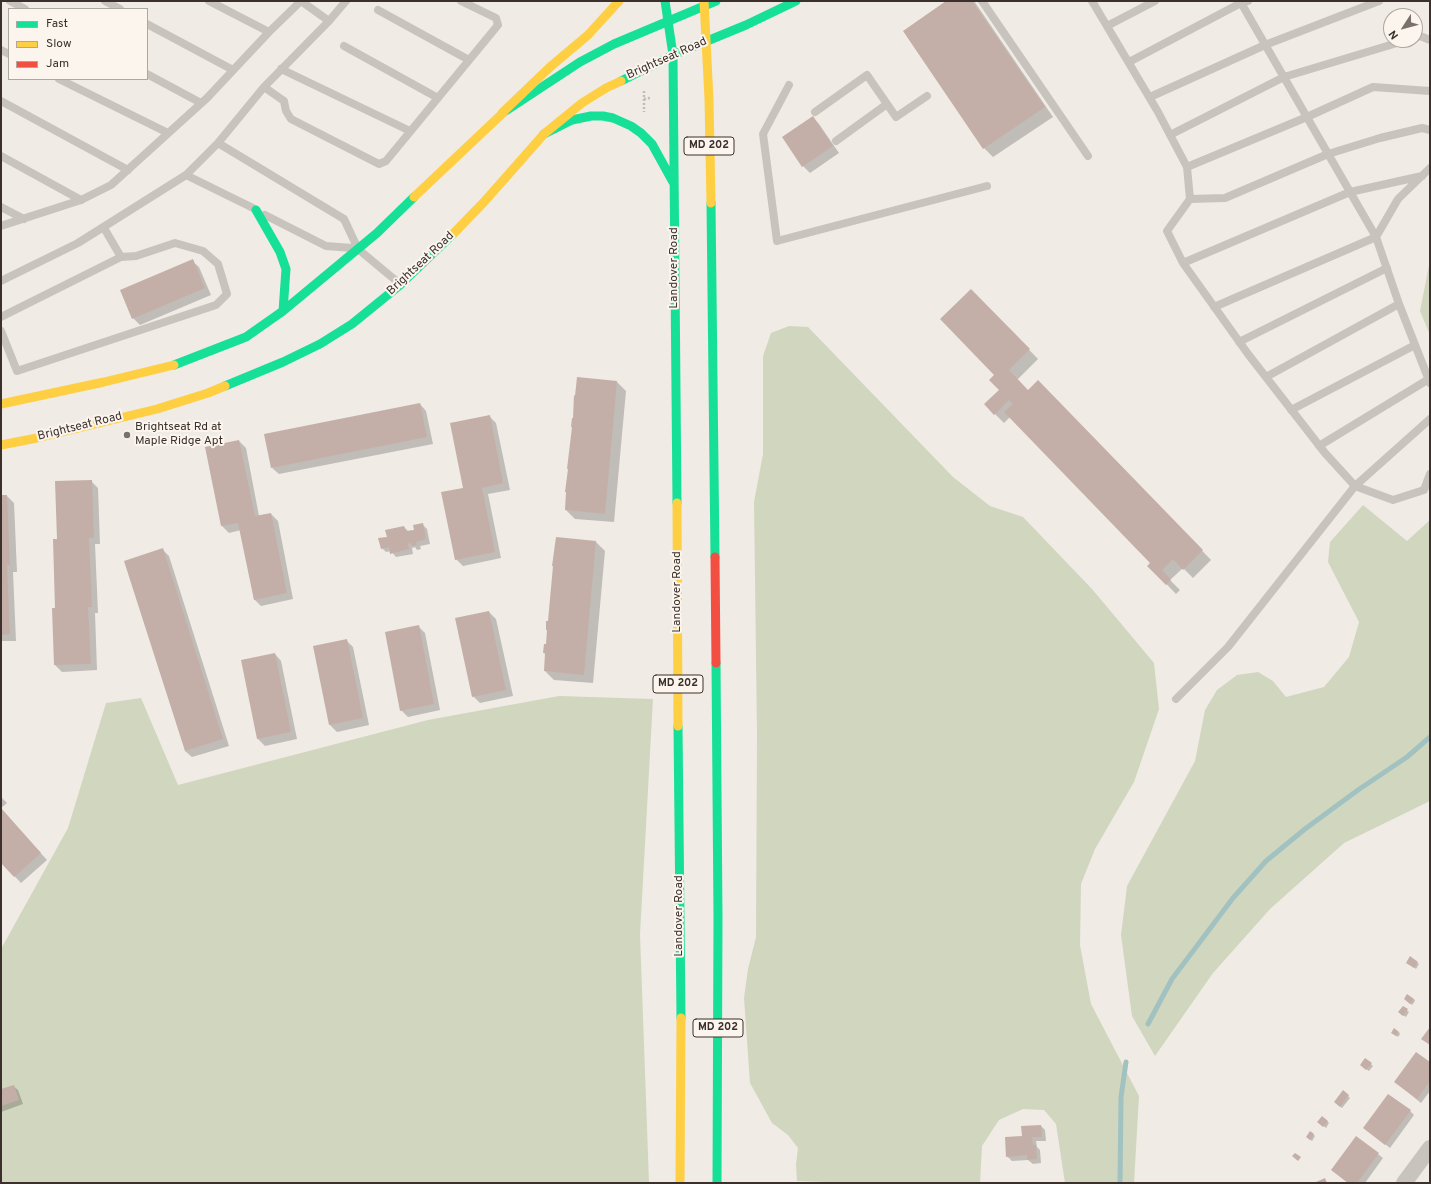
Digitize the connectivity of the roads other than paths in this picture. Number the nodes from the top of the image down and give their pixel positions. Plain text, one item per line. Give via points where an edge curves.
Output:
1 (10, 1) edge
2 (105, 1) edge
3 (209, 1) edge
4 (301, 1) edge
5 (346, 1) edge
6 (461, 1) edge
7 (619, 1) edge
8 (665, 1) edge
9 (716, 1) edge
10 (796, 1) edge
11 (982, 1) edge
12 (1092, 1) edge
13 (1155, 1) edge
14 (1378, 1) edge
15 (1243, 2) edge
16 (704, 4) edge
17 (23, 8) edge
18 (118, 8) edge
19 (378, 10) dead end
20 (329, 21) junction
21 (669, 22) junction
22 (148, 25) edge
23 (1107, 26) junction
24 (269, 32) junction
25 (706, 41) junction
26 (1265, 45) junction
27 (344, 46) dead end
28 (1383, 47) edge
29 (674, 55) junction
30 (469, 60) junction
31 (1129, 62) junction
32 (282, 69) junction
33 (233, 70) junction
34 (148, 75) edge
35 (1284, 77) junction
36 (61, 80) edge
37 (790, 85) dead end
38 (264, 87) junction
39 (1430, 90) edge
40 (927, 96) dead end
41 (1150, 97) junction
42 (438, 98) junction
43 (1, 101) edge
44 (201, 104) junction
45 (887, 104) junction
46 (815, 112) dead end
47 (502, 113) junction
48 (1307, 117) junction
49 (1430, 130) edge
50 (410, 132) junction
51 (168, 133) junction
52 (544, 134) junction
53 (1170, 136) junction
54 (836, 141) dead end
55 (218, 143) junction
56 (1328, 154) junction
57 (1, 156) edge
58 (1088, 156) dead end
59 (1187, 167) junction
60 (1430, 168) edge
61 (128, 170) junction
62 (186, 175) junction
63 (1422, 176) junction
64 (674, 185) junction
65 (987, 186) dead end
66 (1350, 192) junction
67 (1190, 199) junction
68 (81, 200) junction
69 (1, 206) edge
70 (256, 210) junction
71 (24, 219) junction
72 (1, 226) edge
73 (104, 228) junction
74 (1376, 237) junction
75 (358, 249) junction
76 (121, 257) junction
77 (1183, 263) junction
78 (1387, 268) junction
79 (1, 281) edge
80 (400, 285) junction
81 (1399, 304) junction
82 (1214, 307) junction
83 (283, 311) junction
84 (1, 317) edge
85 (1, 331) edge
86 (1240, 342) junction
87 (1415, 345) junction
88 (1266, 377) junction
89 (1429, 381) edge
90 (1, 404) edge
91 (1291, 410) junction
92 (1430, 419) edge
93 (1, 445) edge
94 (1319, 446) junction
95 (1430, 474) edge
96 (1355, 486) junction
97 (1176, 699) dead end
98 (1430, 1148) edge
99 (680, 1183) edge
100 (717, 1183) edge
101 (1404, 1183) edge

1 - 17 lane
2 - 18 lane
3 - 24 lane
4 - 20 lane
4 - 24 lane
5 - 20 lane
6 - 30 lane via 496,18 498,25
7 - 47 main road via 588,35
8 - 21 main road, Landover Road / MD 202
9 - 16 main road
10 - 25 main road, Brightseat Road
11 - 58 lane
12 - 23 lane
13 - 23 lane
14 - 26 lane
15 - 26 lane
15 - 31 lane
16 - 21 main road
16 - 25 main road, MD 202
19 - 30 lane
20 - 32 lane
21 - 29 main road, Landover Road / MD 202
21 - 47 main road via 614,44 580,62
22 - 33 lane
23 - 31 lane
24 - 33 lane
25 - 29 main road, Brightseat Road
25 - 100 main road, MD 202 via 714,427 718,918
26 - 35 lane
26 - 41 lane
27 - 42 lane
28 - 35 lane
29 - 52 main road, Brightseat Road via 606,88 582,103
29 - 64 main road, Landover Road / MD 202
30 - 42 lane
31 - 41 lane
32 - 38 lane
32 - 50 lane
33 - 44 lane
34 - 44 lane
35 - 48 lane
35 - 53 lane
36 - 51 lane
37 - 65 lane via 763,134 778,241
38 - 50 lane via 284,101 291,119 379,164 386,161
38 - 55 lane
39 - 48 lane via 1373,87
40 - 45 lane via 896,117
41 - 53 lane
42 - 50 lane
43 - 61 lane
44 - 51 lane
45 - 46 lane via 867,74
45 - 54 lane
47 - 75 main road
48 - 56 lane
48 - 59 lane
49 - 56 lane via 1422,128
51 - 61 lane
52 - 64 main road via 572,120 591,116 613,118 631,126 652,144
52 - 80 main road, Brightseat Road via 484,202
53 - 59 lane
55 - 62 lane
55 - 75 lane via 344,219
56 - 66 lane
56 - 67 lane via 1225,198
57 - 68 lane
59 - 67 lane
60 - 63 lane
61 - 68 lane via 112,185
62 - 70 lane
62 - 73 lane
63 - 66 lane
63 - 74 lane via 1398,199
64 - 99 main road, Landover Road / MD 202
66 - 74 lane
66 - 77 lane
67 - 77 lane via 1167,231
68 - 71 lane
69 - 71 lane
70 - 75 lane via 326,246
70 - 83 main road via 280,252 286,269
71 - 72 lane
73 - 76 lane
73 - 79 lane
74 - 78 lane
74 - 82 lane
75 - 80 lane
75 - 83 main road
76 - 84 lane
76 - 85 lane via 136,256 175,243 203,251 218,264 227,294 216,306 18,371
77 - 82 lane
78 - 81 lane
78 - 86 lane
80 - 93 main road, Brightseat Road via 352,324 320,344 208,393 164,407
81 - 87 lane
81 - 88 lane
82 - 86 lane
83 - 90 main road via 246,338 180,363
86 - 88 lane
87 - 89 lane
87 - 91 lane
88 - 91 lane
89 - 94 lane
91 - 94 lane
92 - 96 lane
94 - 96 lane
95 - 96 lane via 1424,490 1393,500
96 - 97 lane via 1228,647
98 - 101 street

